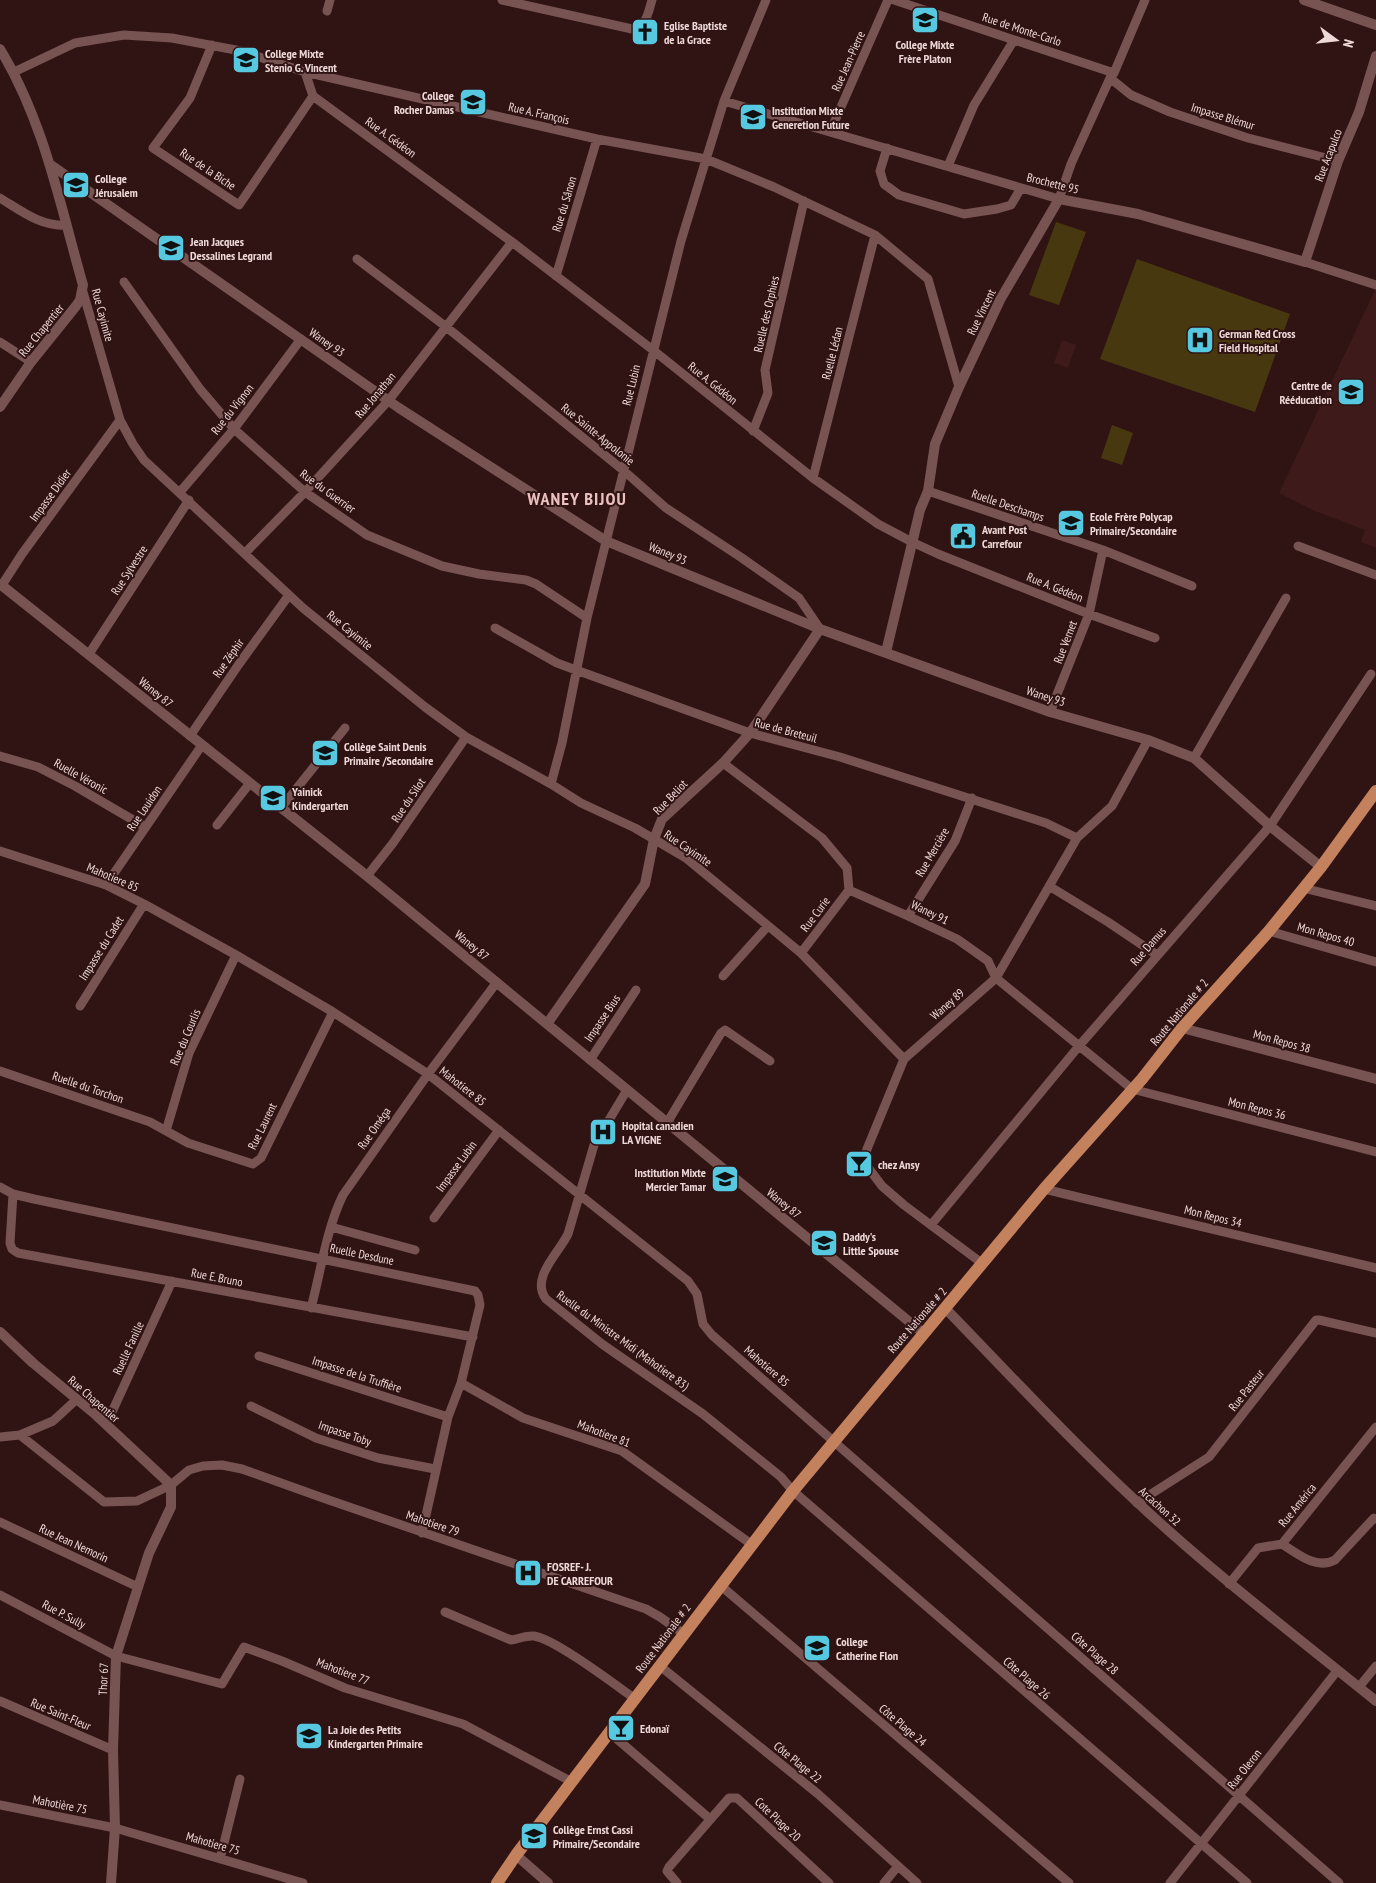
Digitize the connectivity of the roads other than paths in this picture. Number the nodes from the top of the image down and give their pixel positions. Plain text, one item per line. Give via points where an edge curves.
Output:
1 (330, 0) edge
2 (502, 0) edge
3 (652, 0) edge
4 (766, 0) edge
5 (888, 0) edge
6 (894, 0) edge
7 (1144, 0) edge
8 (1304, 0) edge
9 (327, 11) dead end
10 (1376, 25) edge
11 (1014, 40) junction
12 (212, 45) junction
13 (0, 49) edge
14 (1376, 56) edge
15 (14, 72) junction
16 (304, 72) junction
17 (1112, 75) junction
18 (313, 96) junction
19 (724, 101) junction
20 (830, 132) junction
21 (597, 139) junction
22 (887, 148) junction
23 (706, 159) junction
24 (1338, 161) junction
25 (51, 165) junction
26 (948, 166) junction
27 (1021, 188) junction
28 (0, 198) edge
29 (1059, 199) junction
30 (804, 201) junction
31 (66, 225) junction
32 (875, 235) junction
33 (512, 242) junction
34 (357, 259) dead end
35 (1305, 262) junction
36 (556, 276) junction
37 (124, 282) dead end
38 (1376, 285) edge
39 (83, 292) junction
40 (445, 326) junction
41 (300, 339) junction
42 (0, 342) edge
43 (653, 350) junction
44 (31, 362) junction
45 (958, 387) junction
46 (389, 400) junction
47 (0, 407) edge
48 (120, 420) junction
49 (234, 429) junction
50 (753, 431) junction
51 (623, 470) junction
52 (813, 478) junction
53 (928, 491) junction
54 (180, 492) junction
55 (306, 492) junction
56 (189, 500) junction
57 (606, 541) junction
58 (912, 542) junction
59 (1298, 546) dead end
60 (1103, 550) junction
61 (245, 553) junction
62 (1376, 575) edge
63 (1, 584) edge
64 (1192, 586) dead end
65 (289, 595) junction
66 (1286, 598) dead end
67 (1089, 614) junction
68 (587, 618) junction
69 (495, 628) dead end
70 (820, 628) junction
71 (1155, 638) dead end
72 (886, 652) junction
73 (89, 654) junction
74 (576, 670) junction
75 (1371, 674) dead end
76 (1050, 712) junction
77 (345, 728) dead end
78 (750, 733) junction
79 (190, 736) junction
80 (466, 737) junction
81 (1148, 740) junction
82 (202, 745) junction
83 (0, 756) edge
84 (1194, 758) junction
85 (723, 763) junction
86 (250, 783) junction
87 (551, 784) junction
88 (1376, 792) edge
89 (972, 798) junction
90 (281, 808) junction
91 (217, 825) dead end
92 (1270, 826) junction
93 (145, 827) junction
94 (1077, 838) junction
95 (654, 839) junction
96 (0, 851) edge
97 (1321, 867) junction
98 (367, 876) junction
99 (106, 885) junction
100 (1049, 886) junction
101 (1303, 888) junction
102 (849, 890) junction
103 (144, 904) junction
104 (1376, 906) edge
105 (908, 916) junction
106 (767, 927) junction
107 (1269, 931) junction
108 (801, 953) junction
109 (1156, 955) junction
110 (236, 956) junction
111 (1376, 962) edge
112 (723, 976) dead end
113 (996, 978) junction
114 (497, 982) junction
115 (636, 990) dead end
116 (80, 1006) dead end
117 (333, 1012) junction
118 (548, 1024) junction
119 (1182, 1028) junction
120 (1079, 1046) junction
121 (904, 1059) junction
122 (590, 1060) junction
123 (770, 1061) dead end
124 (0, 1071) edge
125 (428, 1074) junction
126 (1376, 1079) edge
127 (1132, 1089) junction
128 (626, 1090) junction
129 (667, 1123) junction
130 (499, 1130) junction
131 (166, 1131) junction
132 (1376, 1152) edge
133 (0, 1187) edge
134 (1044, 1188) junction
135 (13, 1194) junction
136 (578, 1195) junction
137 (434, 1218) dead end
138 (931, 1225) junction
139 (331, 1227) junction
140 (415, 1250) dead end
141 (324, 1259) junction
142 (983, 1264) junction
143 (1376, 1268) edge
144 (172, 1281) junction
145 (312, 1308) junction
146 (945, 1308) junction
147 (0, 1332) edge
148 (923, 1333) junction
149 (1376, 1333) edge
150 (473, 1337) junction
151 (259, 1356) dead end
152 (461, 1383) junction
153 (76, 1399) junction
154 (251, 1406) dead end
155 (448, 1417) junction
156 (106, 1425) junction
157 (1376, 1427) edge
158 (20, 1435) junction
159 (0, 1437) edge
160 (834, 1441) junction
161 (435, 1469) junction
162 (171, 1485) junction
163 (793, 1491) junction
164 (1137, 1503) junction
165 (1375, 1517) edge
166 (0, 1522) edge
167 (422, 1533) junction
168 (751, 1544) junction
169 (1282, 1544) junction
170 (1229, 1584) junction
171 (720, 1585) junction
172 (138, 1587) junction
173 (0, 1595) edge
174 (444, 1612) dead end
175 (684, 1634) junction
176 (116, 1656) junction
177 (660, 1666) junction
178 (1376, 1666) edge
179 (1337, 1671) junction
180 (1359, 1687) junction
181 (634, 1698) junction
182 (0, 1701) edge
183 (1376, 1701) edge
184 (610, 1733) junction
185 (113, 1750) junction
186 (240, 1779) dead end
187 (572, 1782) junction
188 (1240, 1795) junction
189 (0, 1806) edge
190 (710, 1819) junction
191 (115, 1828) junction
192 (1201, 1843) junction
193 (516, 1855) junction
194 (220, 1859) junction
195 (898, 1866) junction
196 (111, 1883) edge
197 (303, 1883) edge
198 (497, 1883) edge
199 (548, 1883) edge
200 (677, 1883) edge
201 (829, 1883) edge
202 (884, 1883) edge
203 (916, 1883) edge
204 (1070, 1883) edge
205 (1170, 1883) edge
206 (1247, 1883) edge
207 (1339, 1883) edge

1 - 9 street
2 - 3 street via 632,29 645,22
4 - 19 street, Rue Lubin
5 - 20 street, Rue Jean-Pierre
6 - 11 street, Rue de Monte-Carlo
7 - 17 street, Rue Vincent
8 - 10 street
11 - 17 street, Rue de Monte-Carlo
11 - 26 street via 974,105
12 - 15 street, Rue A. François via 124,35 75,43
12 - 16 street, Rue A. François
12 - 18 street, Rue de la Biche via 190,98 153,148 239,205
13 - 15 street, Rue Cayimite
14 - 24 street, Rue Acapulco via 1359,112
15 - 25 street, Rue Cayimite
16 - 18 street
16 - 21 street, Rue A. François
17 - 24 street, Impasse Blémur via 1131,94 1184,118
17 - 29 street, Rue Vincent via 1071,164
18 - 33 street, Rue A. Gédéon
19 - 20 street, Brochette 95
19 - 23 street, Rue Lubin
20 - 22 street, Brochette 95
21 - 23 street, Rue A. François
21 - 36 street, Rue du Sânon
22 - 26 street, Brochette 95
22 - 27 street via 880,171 884,184 899,195 964,214 1010,205
23 - 30 street, Rue A. François
23 - 43 street, Rue Lubin
24 - 35 street, Rue Acapulco
25 - 31 street, Rue Cayimite
25 - 41 street, Waney 93
26 - 27 street, Brochette 95
27 - 29 street, Brochette 95
28 - 31 street via 39,221
29 - 35 street, Brochette 95 via 1138,214
29 - 45 street, Rue Vincent via 1000,300
30 - 32 street, Rue A. François
30 - 50 street, Ruelle des Orphies via 765,370 768,393
31 - 39 street, Rue Cayimite
32 - 45 street, Rue A. François via 928,279
32 - 52 street, Ruelle Lédan
33 - 36 street, Rue A. Gédéon
33 - 40 street, Rue Jonathan
34 - 40 street, Rue Sainte-Appolonie
35 - 38 street, Brochette 95
36 - 43 street, Rue A. Gédéon
37 - 49 street, Rue du Guerrier via 200,389
39 - 44 street, Rue Chapentier via 76,306
39 - 48 street, Rue Cayimite
40 - 46 street, Rue Jonathan
40 - 51 street, Rue Sainte-Appolonie
41 - 46 street, Waney 93
41 - 49 street, Rue du Vignon
42 - 44 street
43 - 50 street, Rue A. Gédéon
43 - 51 street, Rue Lubin
44 - 47 street, Rue Chapentier
45 - 53 street, Rue Vincent via 935,444
46 - 55 street, Rue Jonathan
46 - 57 street, Waney 93
48 - 54 street, Rue Cayimite via 144,460
48 - 63 street, Impasse Didier
49 - 54 street, Rue du Vignon
49 - 55 street, Rue du Guerrier
50 - 52 street, Rue A. Gédéon
51 - 57 street, Rue Lubin
51 - 70 street, Rue Sainte-Appolonie via 666,508 799,598
52 - 58 street, Rue A. Gédéon via 878,524
53 - 58 street, Rue Vincent
53 - 60 street, Ruelle Deschamps
54 - 56 street, Rue Cayimite
55 - 61 street, Rue Jonathan
55 - 68 street, Rue du Guerrier via 367,535 442,566 526,580
56 - 61 street, Rue Cayimite
56 - 73 street, Rue Sylvestre
57 - 68 street, Rue Lubin
57 - 70 street, Waney 93
58 - 67 street, Rue A. Gédéon
58 - 72 street, Rue Vincent
59 - 62 street
60 - 64 street, Ruelle Deschamps
60 - 67 street, Rue Vernet
61 - 65 street, Rue Cayimite
63 - 73 street, Waney 87
65 - 79 street, Rue Zéphir
65 - 80 street, Rue Cayimite
66 - 84 street
67 - 71 street, Rue A. Gédéon
67 - 76 street, Rue Vernet
68 - 74 street, Rue Lubin
69 - 74 street, Rue de Breteuil via 557,664
70 - 72 street, Waney 93
70 - 78 street, Rue Beliot
72 - 76 street, Waney 93
73 - 79 street, Waney 87
74 - 78 street, Rue de Breteuil
74 - 87 street, Rue Lubin
75 - 92 street, Rue Damus
76 - 81 street, Waney 93
77 - 90 street
78 - 85 street, Rue Beliot
78 - 89 street, Rue de Breteuil
79 - 82 street, Waney 87
80 - 87 street, Rue Cayimite
80 - 98 street, Rue du Silot via 393,844
81 - 84 street, Waney 93
81 - 94 street, Waney 89 via 1112,806
82 - 86 street, Waney 87
82 - 93 street, Rue Louidon
83 - 93 street, Ruelle Véronic via 38,767
84 - 92 street, Waney 93
85 - 95 street, Rue Beliot via 662,820
85 - 102 street via 822,838 847,868
86 - 90 street, Waney 87
86 - 91 street
87 - 95 street, Rue Cayimite via 581,803
88 - 97 main road, Route Nationale # 2
89 - 94 street, Rue de Breteuil via 1046,823
89 - 105 street, Rue Mercière via 955,841
90 - 98 street, Waney 87
92 - 97 street, Waney 93
92 - 109 street, Rue Damus
93 - 99 street, Rue Louidon
94 - 100 street, Waney 89
95 - 106 street, Rue Cayimite via 686,858
95 - 118 street, Rue Beliot via 645,884
96 - 99 street, Mahotiere 85
97 - 101 main road, Route Nationale # 2
98 - 114 street, Waney 87
99 - 103 street, Mahotiere 85
100 - 109 street
100 - 113 street, Waney 89
101 - 104 street
101 - 107 main road, Route Nationale # 2
102 - 105 street, Waney 91
102 - 108 street, Rue Curie
103 - 110 street, Mahotiere 85
103 - 116 street, Impasse du Cadet
105 - 113 street, Waney 91 via 957,939 988,961
106 - 108 street, Rue Cayimite
106 - 112 street
107 - 111 street, Mon Repos 40
107 - 119 main road, Route Nationale # 2
108 - 121 street, Rue Cayimite
109 - 120 street, Rue Damus
110 - 117 street, Mahotiere 85
110 - 131 street, Rue du Courlis via 189,1053
113 - 120 street, Waney 91
113 - 121 street, Waney 89
114 - 118 street, Waney 87
114 - 125 street, Rue Oméga
115 - 122 street, Impasse Bius
117 - 125 street, Mahotiere 85
117 - 131 street, Rue Laurent via 258,1162 253,1164 188,1143
118 - 122 street, Waney 87
119 - 126 street, Mon Repos 38
119 - 127 main road, Route Nationale # 2
120 - 127 street, Waney 91
120 - 138 street, Rue Damus
121 - 138 street, Waney 89 via 864,1162 882,1186
122 - 128 street, Waney 87
123 - 129 street via 725,1030
124 - 131 street, Ruelle du Torchon via 132,1115
125 - 130 street, Mahotiere 85
125 - 139 street, Rue Oméga via 343,1195
127 - 132 street, Mon Repos 36
127 - 134 main road, Route Nationale # 2
128 - 129 street, Waney 87
128 - 136 street, Ruelle du Ministre Midi (Mahotiere 83) via 594,1145
129 - 148 street, Waney 87
130 - 136 street, Mahotiere 85
130 - 137 street, Impasse Lubin
133 - 135 street, Ruelle Desdune
134 - 142 main road, Route Nationale # 2
134 - 143 street, Mon Repos 34
135 - 141 street, Ruelle Desdune
135 - 144 street, Rue E. Bruno via 10,1243 18,1253
136 - 160 street, Mahotiere 85 via 688,1281 697,1294 706,1329
136 - 163 street, Ruelle du Ministre Midi (Mahotiere 83) via 563,1245 542,1280 542,1294 602,1344 703,1414 781,1477
138 - 142 street, Waney 89
139 - 140 street
139 - 141 street, Rue Oméga
141 - 145 street, Rue Oméga
141 - 150 street, Ruelle Desdune via 475,1291 480,1305
142 - 146 main road, Route Nationale # 2
144 - 145 street, Rue E. Bruno
144 - 156 street, Ruelle Fanille
145 - 150 street, Rue E. Bruno
146 - 148 main road, Route Nationale # 2
146 - 164 street, Arcachon 32
147 - 153 street, Rue Chapentier
148 - 160 main road, Route Nationale # 2
149 - 164 street, Rue Pasteur via 1316,1320 1209,1457
150 - 152 street, Ruelle Desdune
151 - 155 street, Impasse de la Truffière
152 - 155 street, Ruelle Desdune
152 - 168 street, Mahotiere 81 via 523,1418 622,1451
153 - 156 street, Rue Chapentier
153 - 158 street via 53,1421
154 - 161 street, Impasse Toby via 316,1438 378,1458
155 - 161 street, Ruelle Desdune
156 - 162 street, Rue Chapentier
157 - 169 street, Rue América
158 - 159 street
158 - 162 street, Mahotiere 79 via 104,1502 137,1500
160 - 163 main road, Route Nationale # 2
160 - 188 street, Côte Plage 28
161 - 167 street, Ruelle Desdune
162 - 167 street, Mahotiere 79 via 189,1470 222,1464
162 - 172 street, Thor 67 via 171,1506 149,1553
163 - 168 main road, Route Nationale # 2
163 - 192 street, Côte Plage 26
164 - 170 street, Arcachon 32
165 - 169 street via 1335,1560 1327,1564 1316,1564
166 - 172 street, Rue Jean Nemorin
167 - 175 street, Mahotiere 79 via 646,1609
168 - 171 main road, Route Nationale # 2
169 - 170 street, Rue América via 1258,1548
170 - 179 street, Arcachon 32
171 - 175 main road, Route Nationale # 2
171 - 204 street, Côte Plage 24
172 - 176 street, Thor 67
173 - 176 street, Rue P. Sully
174 - 181 street via 511,1640 526,1636 544,1639
175 - 177 main road, Route Nationale # 2
176 - 185 street, Thor 67
176 - 187 street, Mahotiere 77 via 222,1684 244,1647 345,1688 462,1724
177 - 181 main road, Route Nationale # 2
177 - 195 street, Côte Plage 22 via 818,1794
178 - 180 street
179 - 180 street, Arcachon 32
179 - 188 street, Rue Oleron
180 - 183 street, Arcachon 32
181 - 184 main road, Route Nationale # 2
182 - 185 street, Rue Saint-Fleur
184 - 187 main road, Route Nationale # 2
184 - 190 street
185 - 191 street, Thor 67
186 - 194 street
187 - 193 main road, Route Nationale # 2
188 - 192 street, Rue Oleron
188 - 207 street, Côte Plage 28
189 - 191 street, Mahotière 75
190 - 200 street, Cote Plage 20 via 669,1867 667,1871
190 - 201 street, Cote Plage 20 via 729,1798 737,1798
191 - 194 street, Mahotiere 75
191 - 196 street, Thor 67
192 - 205 street, Rue Oleron
192 - 206 street, Côte Plage 26
193 - 198 main road, Route Nationale # 2
193 - 199 street
194 - 197 street, Mahotiere 75
195 - 202 street
195 - 203 street, Côte Plage 22

